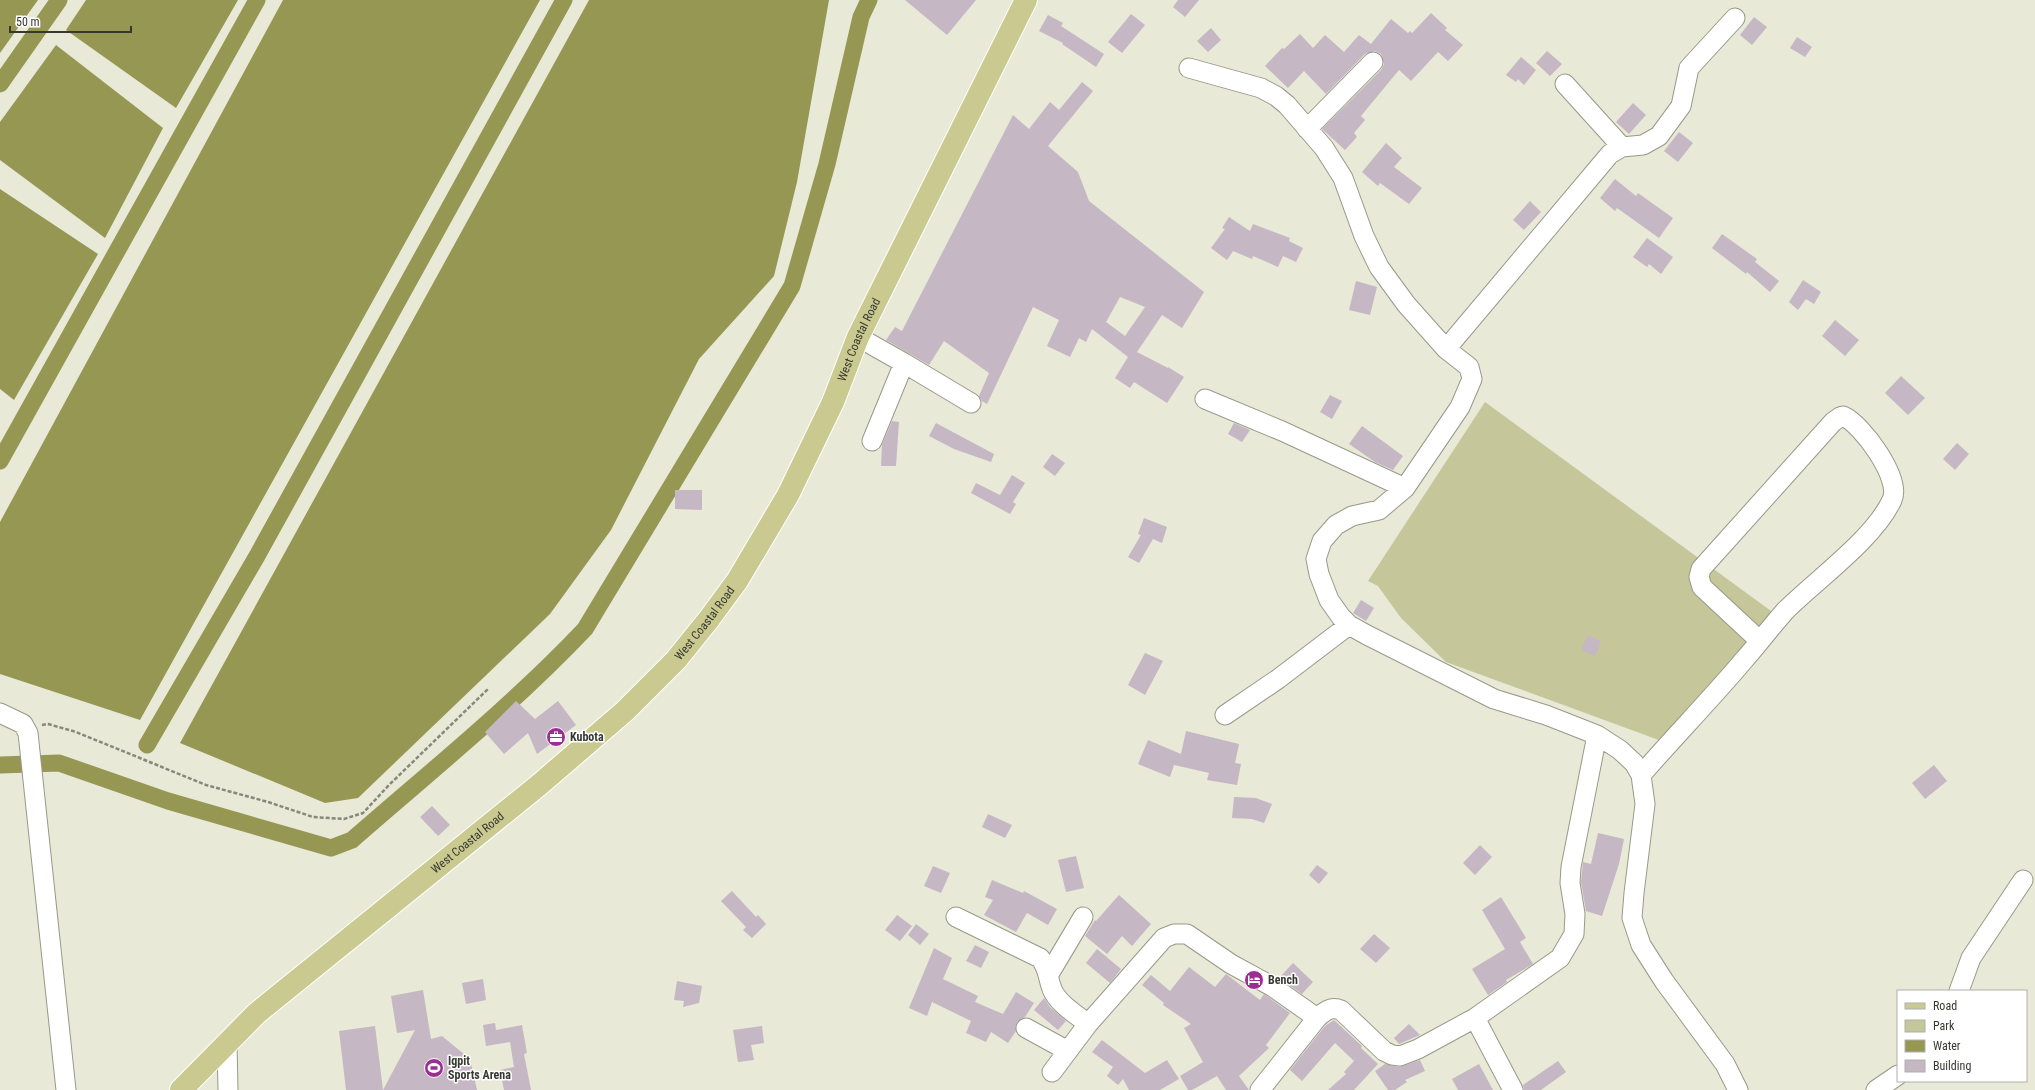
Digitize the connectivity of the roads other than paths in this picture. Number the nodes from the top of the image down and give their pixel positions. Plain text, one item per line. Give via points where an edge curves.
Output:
1 (1026, 0) edge
2 (1735, 18) dead end
3 (1373, 62) dead end
4 (1189, 68) dead end
5 (1565, 84) dead end
6 (1307, 129) junction
7 (1622, 147) junction
8 (858, 338) junction
9 (1446, 349) junction
10 (904, 363) junction
11 (1205, 399) dead end
12 (971, 403) dead end
13 (872, 441) dead end
14 (1405, 488) junction
15 (1350, 625) junction
16 (1760, 641) junction
17 (0, 713) edge
18 (1225, 715) dead end
19 (1597, 735) junction
20 (1641, 775) junction
21 (2022, 880) dead end
22 (956, 917) dead end
23 (1082, 917) dead end
24 (1049, 974) junction
25 (1959, 990) edge
26 (1317, 1018) junction
27 (1476, 1018) junction
28 (1088, 1024) junction
29 (1026, 1028) dead end
30 (227, 1043) junction
31 (1068, 1051) junction
32 (1052, 1072) dead end
33 (1897, 1076) edge
34 (66, 1090) edge
35 (181, 1090) edge
36 (228, 1090) edge
37 (1260, 1090) edge
38 (1513, 1090) edge
39 (1738, 1090) edge
40 (1876, 1090) edge

1 - 8 main road, West Coastal Road
2 - 7 street via 1689,68 1681,106 1658,136 1643,145
3 - 6 street
4 - 6 street via 1261,88 1287,105
5 - 7 street
6 - 9 street via 1324,148 1343,178 1364,236 1379,267 1406,304
7 - 9 street via 1610,154
8 - 10 street
8 - 30 main road, West Coastal Road via 834,402 774,520 737,581 676,660 625,712 257,1013
9 - 14 street via 1469,366 1472,379 1460,407
10 - 12 street
10 - 13 street
11 - 14 street via 1282,431
14 - 15 street via 1379,510 1352,516 1336,525 1322,541 1316,559 1319,574 1329,600
15 - 18 street
15 - 19 street via 1494,699 1546,715
16 - 16 street via 1785,612 1861,541 1893,499 1894,484 1887,466 1858,429 1843,416 1833,422 1701,569 1699,576 1702,587
16 - 20 street
17 - 34 street via 26,728 32,761
19 - 20 street via 1620,750 1634,763
19 - 27 street via 1571,867 1574,934 1560,958
20 - 39 street via 1645,804 1632,918 1641,945 1725,1064
21 - 25 street via 1971,958
22 - 24 street via 1040,958
23 - 24 street
24 - 28 street via 1055,995
26 - 27 street via 1334,1008 1341,1010 1384,1051 1400,1056
26 - 28 street via 1273,987 1231,964 1187,934 1174,934 1164,938
26 - 37 street
27 - 38 street
28 - 31 street
29 - 31 street
30 - 35 main road, West Coastal Road
30 - 36 street
31 - 32 street
33 - 40 street

